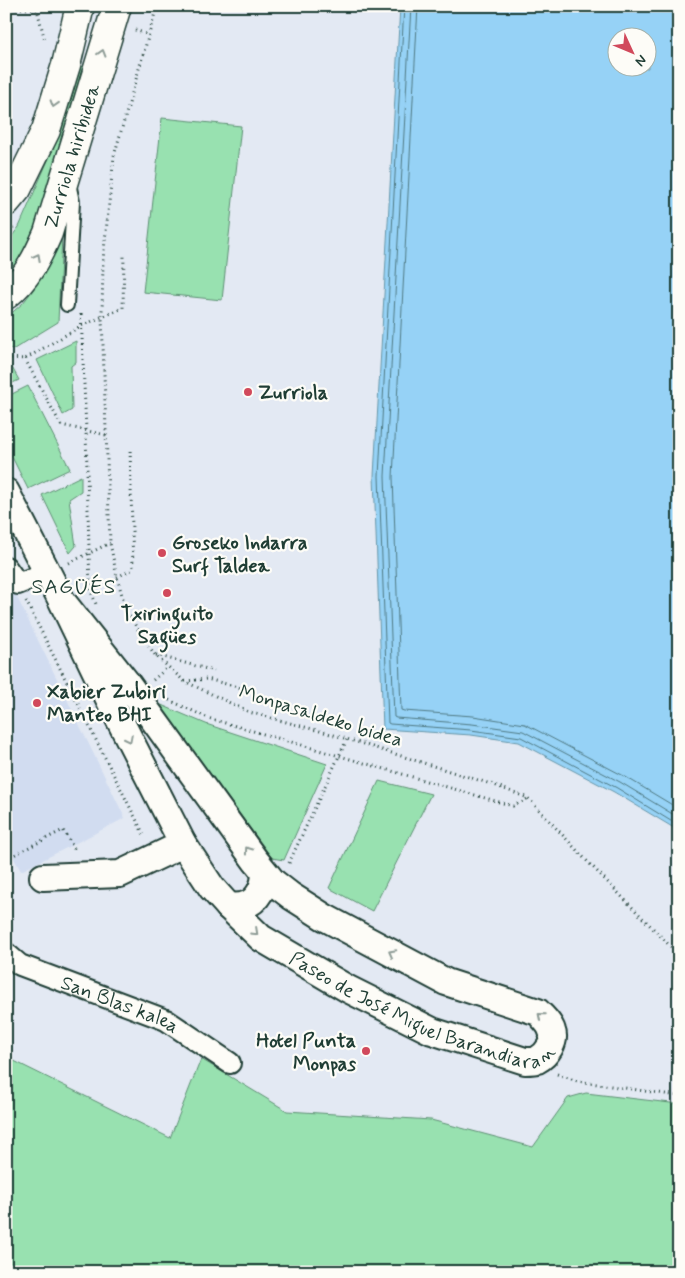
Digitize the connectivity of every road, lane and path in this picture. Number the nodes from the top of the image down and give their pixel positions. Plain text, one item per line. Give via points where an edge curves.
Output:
1 (80, 6) edge
2 (117, 6) edge
3 (157, 6) edge
4 (6, 8) edge
5 (134, 30) dead end
6 (149, 35) junction
7 (70, 47) junction
8 (66, 173) junction
9 (10, 199) edge
10 (124, 256) dead end
11 (6, 294) edge
12 (67, 304) dead end
13 (82, 308) dead end
14 (102, 317) junction
15 (82, 326) junction
16 (6, 358) edge
17 (25, 359) junction
18 (86, 430) junction
19 (106, 434) junction
20 (130, 447) dead end
21 (6, 492) edge
22 (110, 543) junction
23 (90, 554) junction
24 (6, 567) edge
25 (47, 572) junction
26 (117, 577) junction
27 (18, 584) junction
28 (98, 608) dead end
29 (155, 655) junction
30 (101, 663) junction
31 (214, 671) dead end
32 (184, 681) junction
33 (249, 690) dead end
34 (168, 700) dead end
35 (348, 739) junction
36 (340, 756) junction
37 (528, 798) junction
38 (183, 844) junction
39 (153, 858) junction
40 (6, 859) edge
41 (90, 876) junction
42 (44, 877) dead end
43 (272, 880) junction
44 (229, 907) junction
45 (6, 953) edge
46 (679, 954) edge
47 (525, 1061) junction
48 (230, 1063) dead end
49 (679, 1096) edge

1 - 7 main road
8 -> 2 main road, Zurriola hiribidea
3 - 6 path, Monpasaldeko bidea
4 - 7 path via 37,9 46,45
5 - 6 path
6 - 14 path, Monpasaldeko bidea via 114,156 103,260
7 -> 9 main road via 46,130
11 -> 8 main road, Zurriola hiribidea via 23,279 41,250
8 - 12 lane via 73,202
10 - 14 path via 123,308
13 - 15 path
14 - 15 path
14 - 19 path, Monpasaldeko bidea
15 - 17 path
15 - 18 path
16 - 17 path
17 - 18 path via 61,425
18 - 19 path
18 - 23 path
19 - 22 path, Monpasaldeko bidea
20 - 26 path via 133,569
21 - 25 street, Paseo de José Miguel Barandiaran
22 - 23 path
22 - 26 path, Monpasaldeko bidea
23 - 25 path
23 - 28 path via 90,589
24 - 27 street
25 - 27 street
25 - 30 street, Paseo de José Miguel Barandiaran
26 - 29 path, Monpasaldeko bidea via 127,613
27 - 39 path
29 - 31 path
29 - 32 path, Monpasaldeko bidea
30 -> 38 street, Paseo de José Miguel Barandiaran via 113,706
43 -> 30 street, Paseo de José Miguel Barandiaran via 130,688
32 - 33 path via 207,679
32 - 35 path, Monpasaldeko bidea via 249,712
34 - 36 path via 208,718
35 - 36 path
35 - 37 path, Monpasaldeko bidea
36 - 37 path via 513,806
36 - 43 path
37 - 46 path, Monpasaldeko bidea
38 - 39 street
38 - 44 street, Paseo de José Miguel Barandiaran via 212,888
39 - 41 street via 120,874
40 - 41 path via 63,830
41 - 42 street
43 - 44 street via 265,880 255,900 245,906
47 -> 43 street, Paseo de José Miguel Barandiaran via 537,1060 552,1043 553,1032 538,1012 446,982 324,917
44 -> 47 street, Paseo de José Miguel Barandiaran via 261,938 348,989 432,1031
45 - 48 street, San Blas kalea via 20,965 166,1020
47 - 49 path via 577,1081

